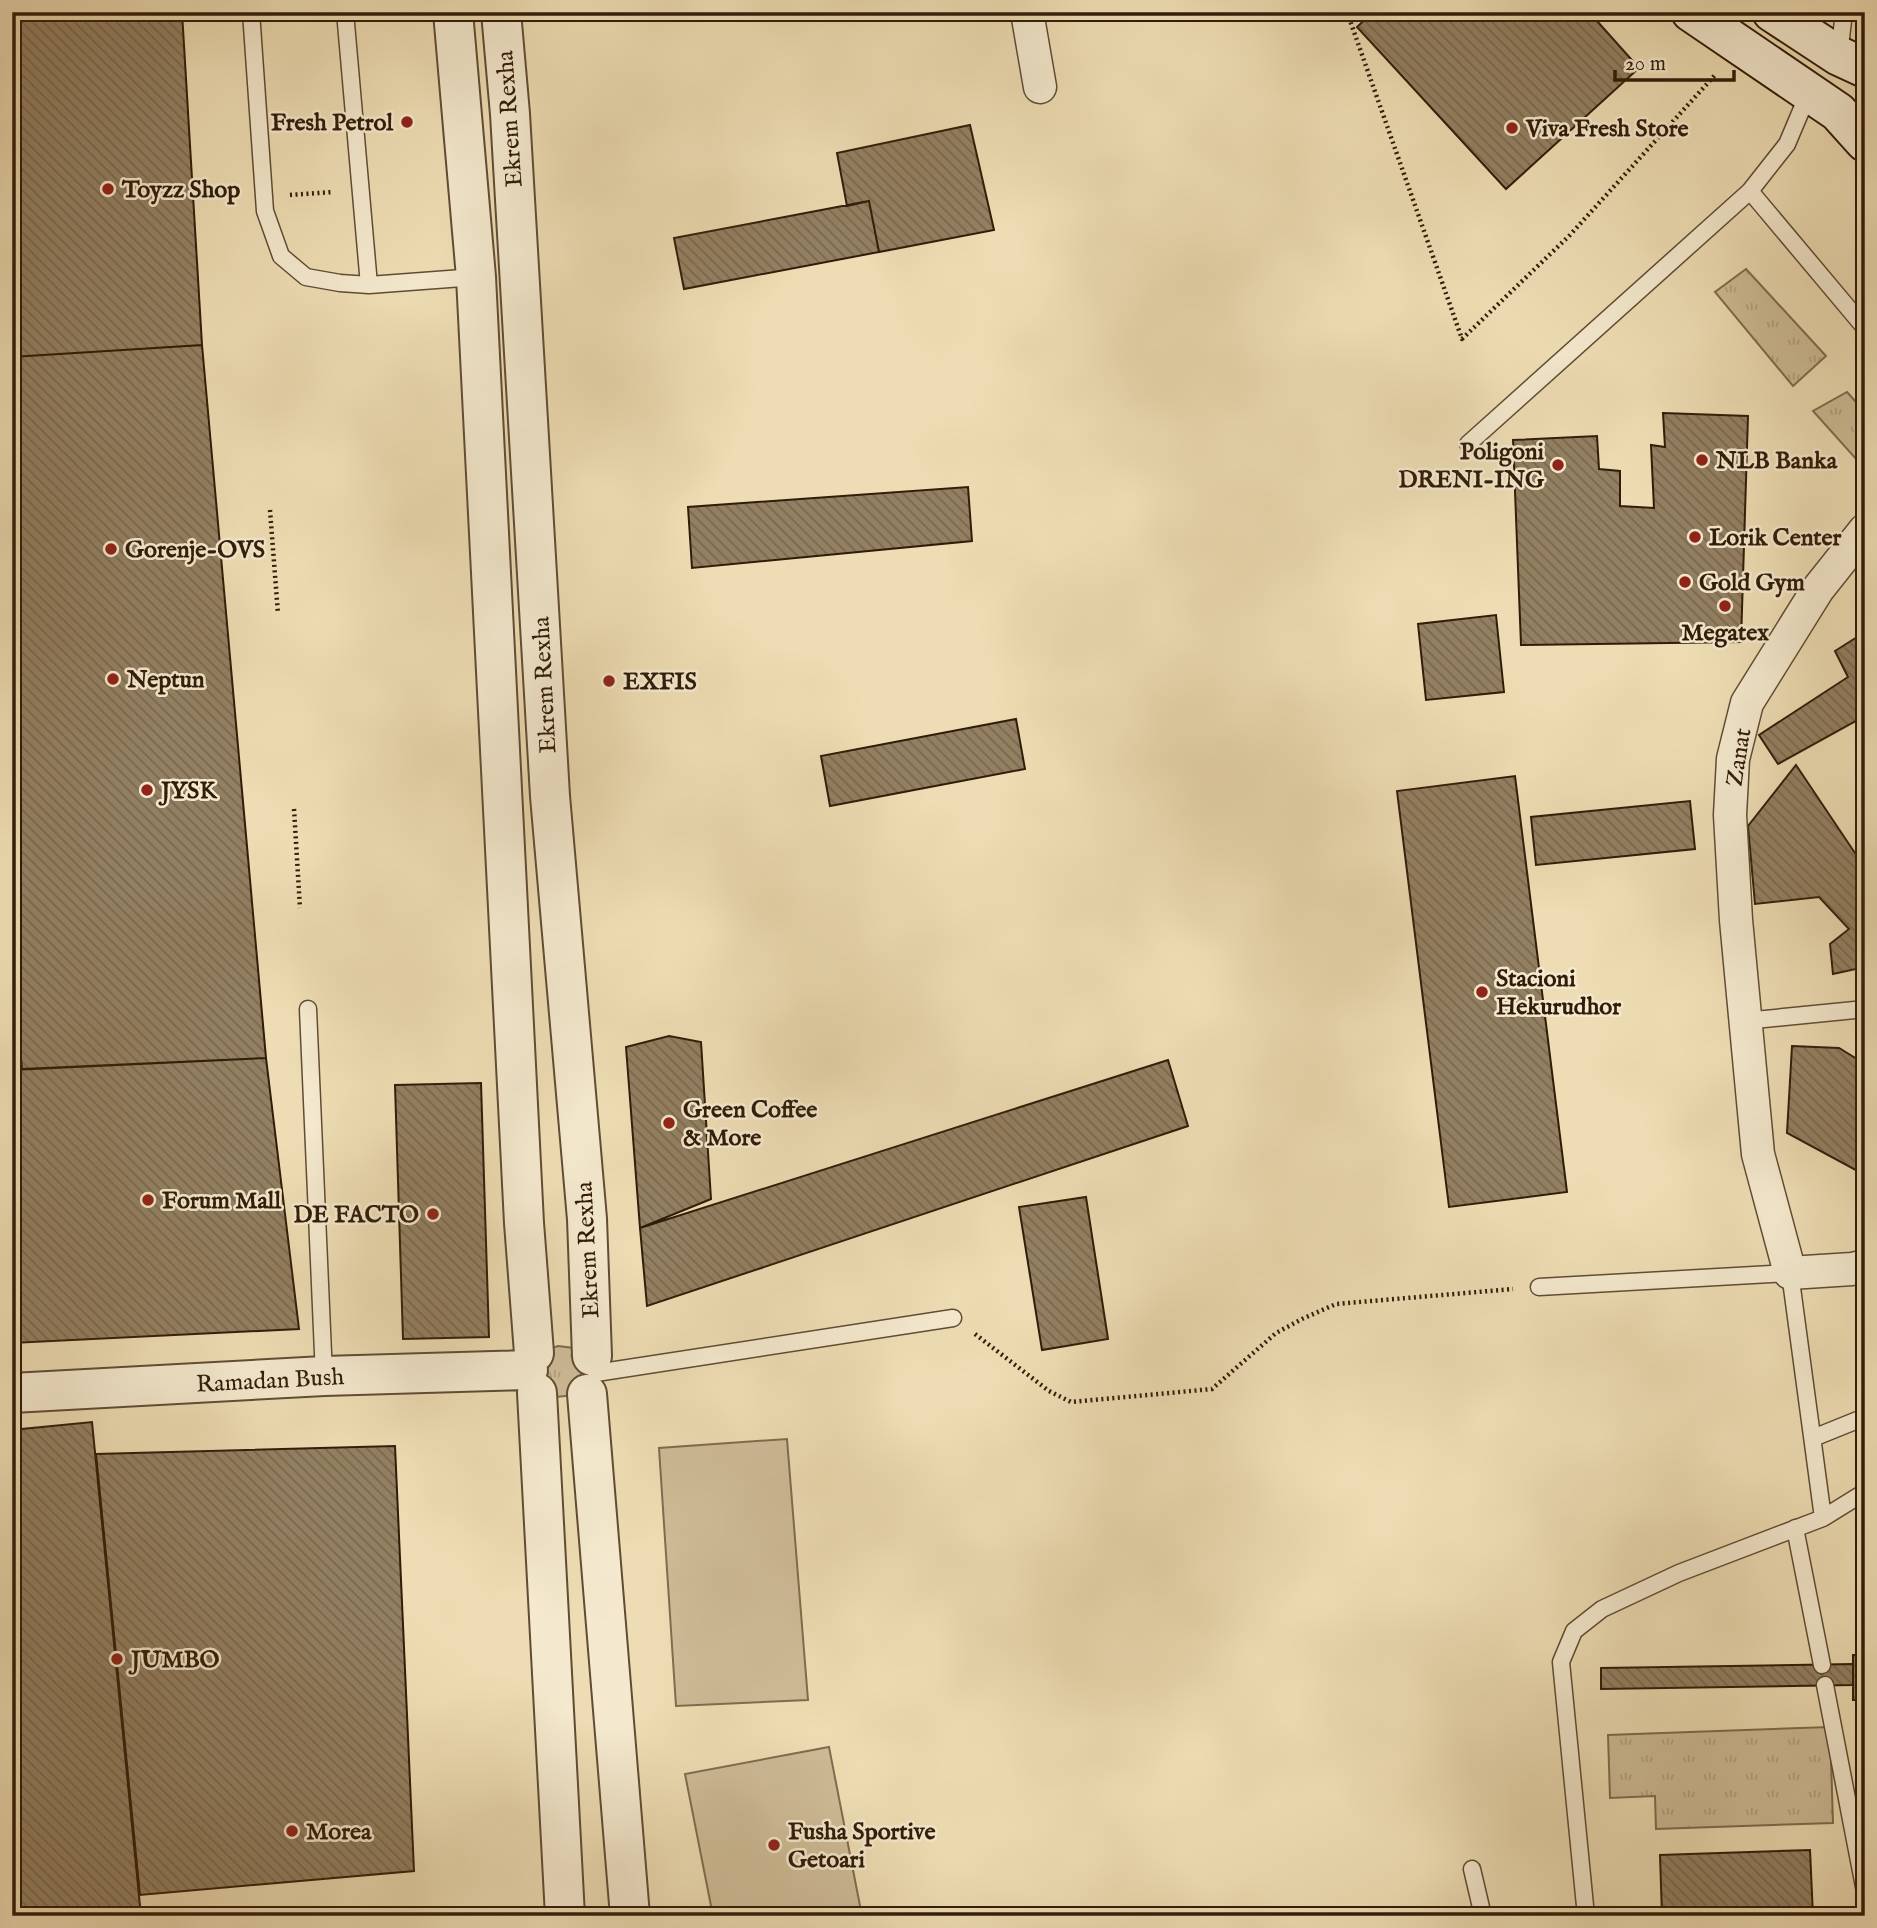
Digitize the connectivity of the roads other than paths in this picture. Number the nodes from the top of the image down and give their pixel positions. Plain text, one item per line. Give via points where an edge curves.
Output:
1 (251, 12) edge
2 (345, 12) edge
3 (453, 12) edge
4 (501, 12) edge
5 (1027, 12) edge
6 (1691, 12) edge
7 (1772, 12) edge
8 (1844, 12) edge
9 (1852, 62) edge
10 (1040, 87) dead end
11 (1809, 92) junction
12 (1865, 142) edge
13 (1750, 191) junction
14 (476, 277) junction
15 (369, 285) junction
16 (1865, 328) edge
17 (1468, 444) dead end
18 (1865, 530) edge
19 (308, 1009) dead end
20 (1865, 1009) edge
21 (1744, 1021) junction
22 (1865, 1266) edge
23 (1790, 1273) junction
24 (1539, 1287) road end
25 (953, 1318) road end
26 (533, 1372) junction
27 (592, 1375) junction
28 (324, 1376) junction
29 (12, 1394) edge
30 (1865, 1417) edge
31 (1813, 1438) junction
32 (1865, 1492) edge
33 (1823, 1518) junction
34 (1795, 1528) junction
35 (1822, 1665) dead end
36 (1825, 1685) dead end
37 (1472, 1869) dead end
38 (1865, 1892) edge
39 (565, 1916) edge
40 (630, 1916) edge
41 (1483, 1916) edge
42 (1586, 1916) edge

1 - 15 lane via 265,211 281,256 306,277
2 - 15 lane
3 - 14 street, Ekrem Rexha
4 - 27 street, Ekrem Rexha via 550,796 587,1219
5 - 10 street
6 - 11 street
7 - 9 street
8 - 9 lane
11 - 12 street via 1838,112
11 - 13 lane via 1787,144
13 - 16 lane
13 - 17 lane
14 - 15 lane
14 - 26 street, Ekrem Rexha
18 - 21 street, Zanat via 1818,589 1747,703 1733,759 1730,815
19 - 28 lane
20 - 21 lane
21 - 23 street, Zanat via 1758,1154
22 - 23 street
23 - 24 lane
23 - 31 lane
25 - 27 lane
26 - 27 street via 555,1405 578,1401
26 - 27 street, Ekrem Rexha via 542,1344 565,1338 581,1344
26 - 28 street, Ramadan Bush
26 - 39 street, Ekrem Rexha
27 - 40 street, Ekrem Rexha
28 - 29 street, Ramadan Bush
30 - 31 lane
31 - 33 lane
32 - 33 lane
33 - 34 lane
34 - 35 lane
34 - 42 lane via 1679,1573 1602,1609 1574,1631 1561,1662
36 - 38 lane
37 - 41 lane

